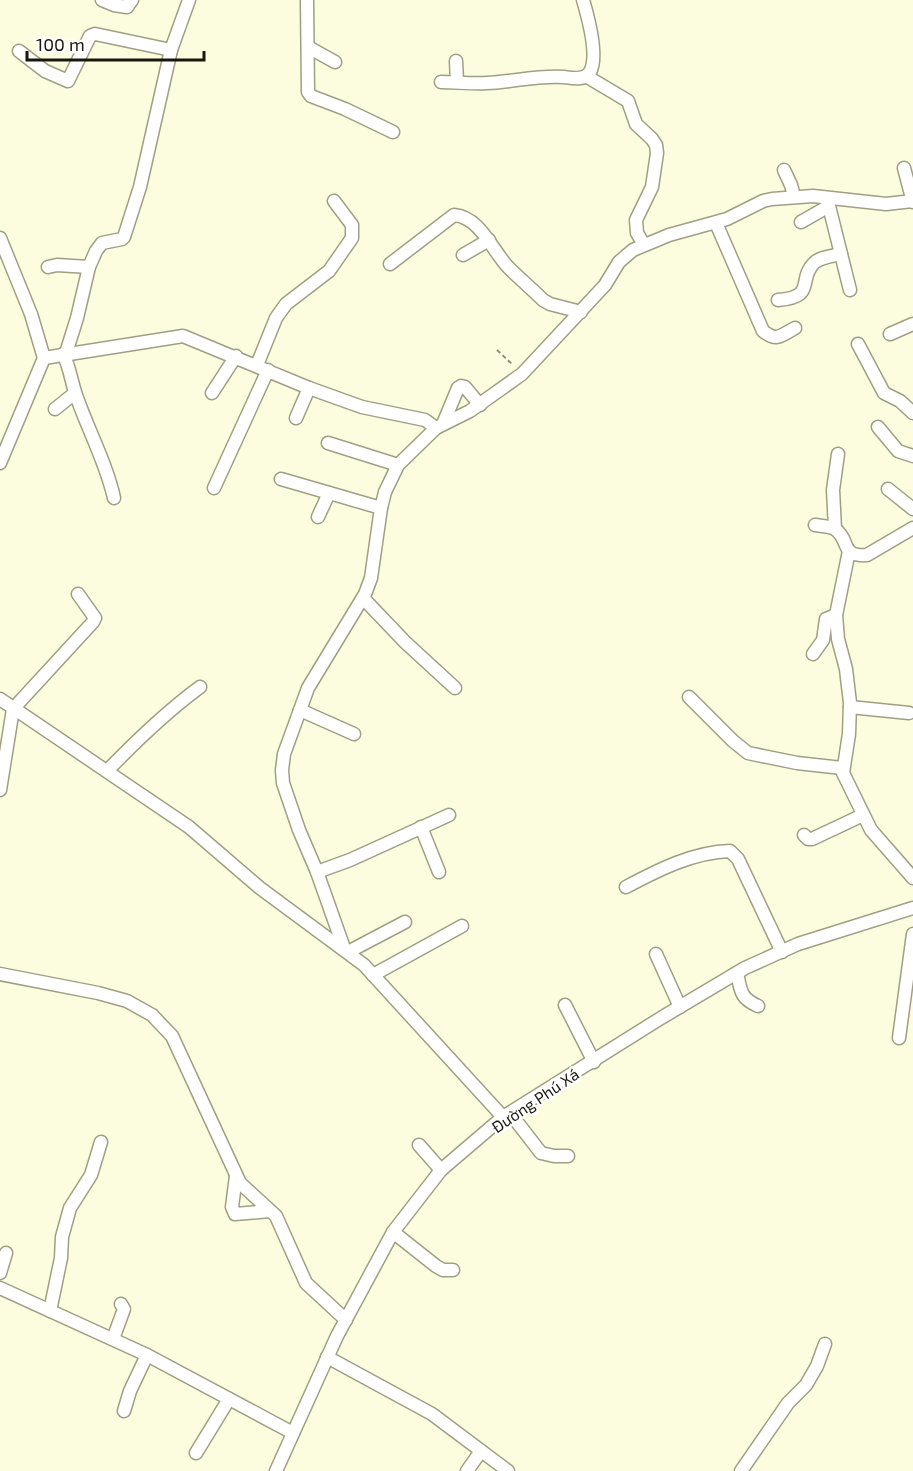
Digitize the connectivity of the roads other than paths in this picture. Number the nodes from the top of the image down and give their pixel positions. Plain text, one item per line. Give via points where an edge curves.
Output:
1 (102, 0) edge
2 (132, 0) edge
3 (189, 0) edge
4 (307, 0) edge
5 (583, 0) edge
6 (308, 47) junction
7 (171, 50) junction
8 (19, 51) dead end
9 (456, 61) dead end
10 (335, 62) dead end
11 (586, 76) junction
12 (441, 81) dead end
13 (457, 82) junction
14 (393, 132) dead end
15 (904, 168) dead end
16 (784, 170) dead end
17 (794, 196) junction
18 (334, 201) dead end
19 (913, 201) edge
20 (828, 202) junction
21 (801, 222) dead end
22 (716, 223) junction
23 (0, 238) edge
24 (489, 240) junction
25 (644, 245) junction
26 (841, 254) junction
27 (463, 255) dead end
28 (390, 264) dead end
29 (48, 267) dead end
30 (88, 267) junction
31 (850, 290) dead end
32 (777, 300) dead end
33 (581, 312) junction
34 (913, 324) edge
35 (795, 328) dead end
36 (890, 334) dead end
37 (858, 344) dead end
38 (64, 354) junction
39 (236, 356) junction
40 (44, 357) junction
41 (262, 368) junction
42 (309, 388) junction
43 (75, 393) junction
44 (212, 393) dead end
45 (480, 405) junction
46 (56, 409) dead end
47 (913, 413) edge
48 (296, 418) dead end
49 (439, 426) junction
50 (878, 427) dead end
51 (328, 443) dead end
52 (838, 454) dead end
53 (913, 456) edge
54 (0, 463) edge
55 (398, 465) junction
56 (281, 479) dead end
57 (214, 488) dead end
58 (888, 489) dead end
59 (329, 493) junction
60 (114, 498) dead end
61 (381, 508) junction
62 (913, 509) edge
63 (318, 517) dead end
64 (815, 525) dead end
65 (913, 528) edge
66 (835, 529) junction
67 (849, 551) junction
68 (78, 594) dead end
69 (363, 598) junction
70 (836, 615) junction
71 (813, 654) dead end
72 (200, 687) dead end
73 (455, 688) dead end
74 (689, 696) dead end
75 (0, 699) edge
76 (850, 707) junction
77 (13, 709) junction
78 (300, 710) junction
79 (909, 712) dead end
80 (354, 734) dead end
81 (843, 768) junction
82 (107, 771) junction
83 (0, 790) edge
84 (449, 815) dead end
85 (863, 815) junction
86 (421, 827) junction
87 (804, 835) dead end
88 (318, 872) junction
89 (439, 872) dead end
90 (913, 878) edge
91 (626, 887) dead end
92 (913, 908) edge
93 (405, 922) dead end
94 (462, 926) dead end
95 (913, 934) edge
96 (346, 950) junction
97 (782, 952) junction
98 (656, 954) dead end
99 (736, 973) junction
100 (0, 974) edge
101 (373, 975) junction
102 (565, 1005) dead end
103 (758, 1006) dead end
104 (680, 1007) junction
105 (899, 1038) dead end
106 (594, 1062) junction
107 (506, 1115) junction
108 (101, 1143) dead end
109 (419, 1145) dead end
110 (568, 1156) dead end
111 (441, 1170) junction
112 (236, 1176) junction
113 (270, 1211) junction
114 (393, 1232) junction
115 (6, 1253) dead end
116 (453, 1270) dead end
117 (0, 1273) edge
118 (0, 1288) edge
119 (121, 1304) dead end
120 (50, 1311) junction
121 (346, 1320) junction
122 (112, 1339) junction
123 (825, 1344) dead end
124 (147, 1355) junction
125 (327, 1357) junction
126 (230, 1399) junction
127 (124, 1411) dead end
128 (293, 1433) junction
129 (481, 1451) junction
130 (196, 1453) dead end
131 (276, 1471) edge
132 (467, 1471) edge
133 (508, 1471) edge
134 (741, 1471) edge

1 - 2 street via 127,7
3 - 7 street
4 - 6 street
5 - 11 street via 592,56 591,72
6 - 10 street
6 - 14 street via 311,96
7 - 8 street via 95,34 90,36 68,81 45,71
7 - 30 street via 140,187 124,237 102,243
9 - 13 street
11 - 13 street
11 - 25 street via 628,101 636,124 656,145 652,187 636,220 637,234
12 - 13 street
15 - 19 street
16 - 17 street
17 - 20 street
17 - 22 street via 763,201
18 - 41 street via 352,225 352,238 329,271 286,304 276,318
19 - 20 street
20 - 21 street
20 - 26 street
22 - 25 street
22 - 35 street via 762,330 777,338
23 - 40 street via 32,314
24 - 27 street
24 - 28 street via 471,221 454,215
24 - 33 street via 506,265 543,300
25 - 33 street via 619,262
26 - 31 street
26 - 32 street via 818,260 812,265 803,291
29 - 30 street
30 - 38 street
33 - 45 street via 522,374
34 - 36 street
37 - 47 street via 884,393
38 - 39 street via 183,336
38 - 40 street
38 - 43 street
39 - 41 street
39 - 44 street
40 - 54 street
41 - 42 street
41 - 57 street
42 - 48 street
42 - 49 street via 362,407
43 - 46 street
43 - 60 street
45 - 49 street
45 - 49 street via 461,386
49 - 55 street
50 - 53 street via 898,451
51 - 55 street
52 - 66 street via 833,490
55 - 61 street
56 - 59 street
58 - 62 street
59 - 61 street
59 - 63 street
61 - 69 street via 371,578
64 - 66 street
65 - 67 street via 867,555
66 - 67 street
67 - 70 street
68 - 77 street via 93,614 93,622
69 - 73 street
69 - 78 street via 308,688
70 - 71 street via 826,619 824,640
70 - 76 street
72 - 82 street
74 - 81 street via 748,753
75 - 77 street
76 - 79 street
76 - 81 street
77 - 82 street
77 - 83 street
78 - 80 street
78 - 88 street via 284,754 283,783
81 - 85 street
82 - 96 street via 189,827 260,888
84 - 86 street
85 - 87 street via 812,840
85 - 90 street via 876,838
86 - 88 street
86 - 89 street
88 - 96 street
91 - 97 street via 681,862 730,851
92 - 97 street, Đường Phú Xá
93 - 96 street
94 - 101 street
95 - 105 street
96 - 101 street
97 - 99 street, Đường Phú Xá
98 - 104 street
99 - 103 street via 742,996
99 - 104 street, Đường Phú Xá
100 - 112 street via 98,993 127,1001 152,1015 172,1036
101 - 107 street
102 - 106 street
104 - 106 street, Đường Phú Xá
106 - 107 street, Đường Phú Xá
107 - 110 street via 541,1153
107 - 111 street, Đường Phú Xá
108 - 120 street via 91,1175 70,1208
109 - 111 street
111 - 114 street, Đường Phú Xá
112 - 113 street via 245,1190
112 - 113 street via 232,1208 236,1214
113 - 121 street via 279,1221 306,1283
114 - 116 street via 436,1266
114 - 121 street, Đường Phú Xá
115 - 117 street
118 - 120 street
119 - 122 street via 123,1315
120 - 122 street
121 - 125 street, Đường Phú Xá
122 - 124 street
123 - 134 street via 806,1385 788,1403
124 - 126 street
124 - 127 street
125 - 128 street, Đường Phú Xá
125 - 129 street via 432,1414
126 - 128 street
126 - 130 street
128 - 131 street, Đường Phú Xá
129 - 132 street
129 - 133 street

